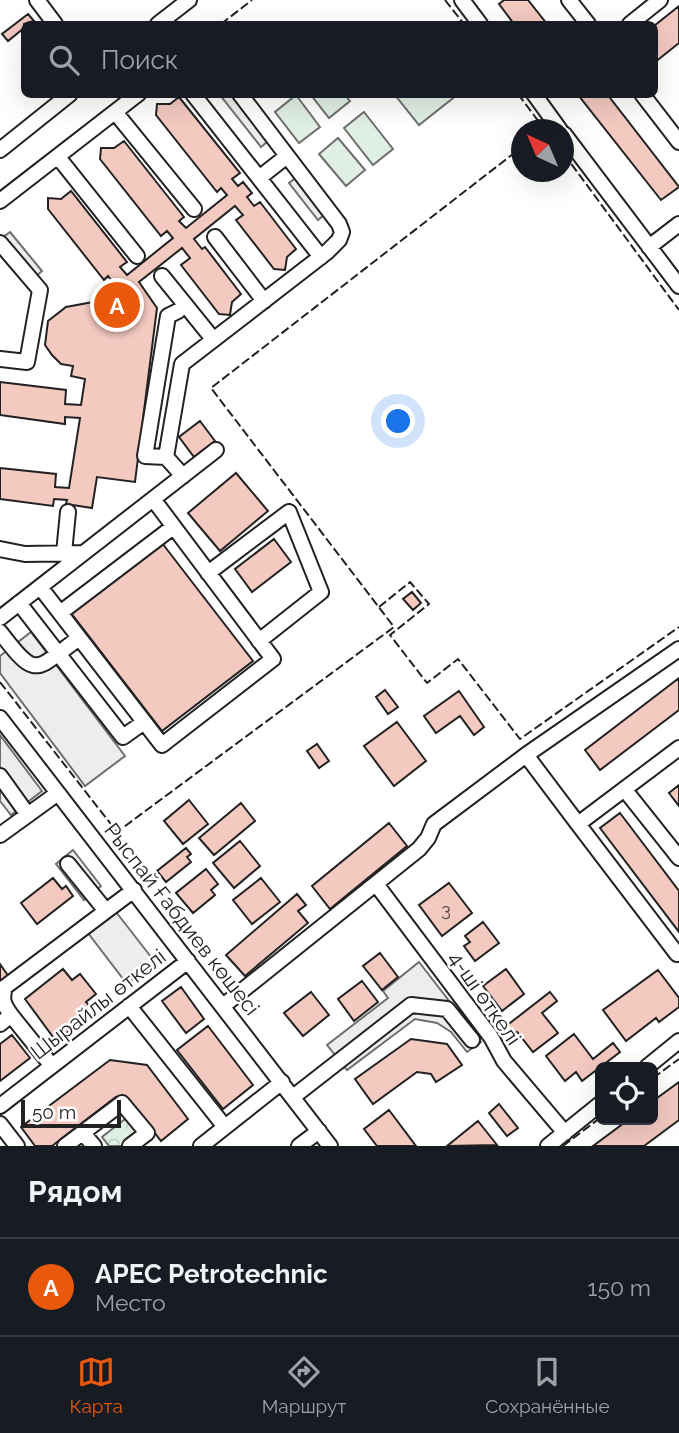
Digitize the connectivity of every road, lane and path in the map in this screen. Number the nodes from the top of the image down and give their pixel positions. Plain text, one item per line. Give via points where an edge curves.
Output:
1 (37, 0) edge
2 (189, 0) edge
3 (462, 0) edge
4 (569, 0) edge
5 (660, 0) edge
6 (53, 21) edge
7 (162, 21) edge
8 (478, 21) edge
9 (586, 21) edge
10 (634, 21) edge
11 (65, 98) edge
12 (133, 98) edge
13 (196, 98) edge
14 (243, 98) edge
15 (537, 98) edge
16 (645, 98) edge
17 (116, 112) junction
18 (552, 119) edge
19 (677, 136) edge
20 (574, 147) edge
21 (0, 150) edge
22 (287, 156) junction
23 (58, 157) junction
24 (259, 178) junction
25 (0, 201) edge
26 (194, 209) dead end
27 (679, 224) edge
28 (215, 237) dead end
29 (0, 243) edge
30 (649, 247) junction
31 (137, 256) dead end
32 (321, 257) junction
33 (162, 276) dead end
34 (679, 286) edge
35 (264, 301) junction
36 (178, 311) dead end
37 (214, 340) junction
38 (0, 359) edge
39 (160, 368) junction
40 (180, 373) junction
41 (216, 450) dead end
42 (166, 457) junction
43 (183, 476) junction
44 (153, 499) junction
45 (68, 512) dead end
46 (173, 527) junction
47 (0, 549) edge
48 (64, 553) junction
49 (83, 553) junction
50 (208, 573) junction
51 (40, 587) junction
52 (19, 603) junction
53 (60, 613) junction
54 (0, 618) edge
55 (0, 632) edge
56 (79, 638) junction
57 (259, 641) junction
58 (679, 649) edge
59 (58, 654) junction
60 (0, 718) edge
61 (144, 722) junction
62 (679, 748) edge
63 (526, 755) junction
64 (0, 776) edge
65 (625, 790) junction
66 (58, 793) junction
67 (28, 815) junction
68 (578, 824) junction
69 (0, 835) edge
70 (678, 854) edge
71 (68, 864) dead end
72 (376, 884) junction
73 (134, 890) junction
74 (106, 911) junction
75 (678, 955) edge
76 (188, 961) junction
77 (129, 1006) junction
78 (223, 1006) junction
79 (6, 1019) edge
80 (472, 1040) dead end
81 (679, 1041) edge
82 (653, 1062) edge
83 (52, 1066) junction
84 (282, 1082) junction
85 (293, 1097) junction
86 (0, 1106) edge
87 (595, 1108) edge
88 (0, 1124) edge
89 (225, 1127) junction
90 (319, 1131) junction
91 (83, 1133) junction
92 (565, 1133) junction
93 (17, 1146) edge
94 (65, 1146) edge
95 (94, 1146) edge
96 (130, 1146) edge
97 (142, 1146) edge
98 (158, 1146) edge
99 (201, 1146) edge
100 (299, 1146) edge
101 (330, 1146) edge
102 (548, 1146) edge

1 - 6 street
2 - 7 street
3 - 8 street
4 - 9 street
5 - 10 street
11 - 21 street
12 - 17 street
13 - 24 street
14 - 22 street
15 - 18 street
16 - 19 street
17 - 23 street
17 - 26 street
20 - 30 street
22 - 24 street
22 - 32 street via 342,232
23 - 25 street
23 - 31 street
24 - 32 street
27 - 30 street
28 - 35 street
29 - 38 street via 40,290 27,362
30 - 34 street
32 - 35 street
33 - 37 street
35 - 37 street
36 - 39 street via 168,316
37 - 40 street via 182,364
39 - 40 street
39 - 42 street via 145,456
40 - 42 street
41 - 43 street
42 - 43 street
43 - 44 street
44 - 46 street
44 - 49 street
45 - 48 street
46 - 50 street
46 - 53 street
47 - 48 street
48 - 49 street
49 - 51 street
50 - 57 street
50 - 57 street via 289,512 321,592
51 - 52 street
51 - 53 street
52 - 54 street
52 - 59 street
53 - 56 street
55 - 59 street via 29,664 38,667
56 - 59 street
56 - 61 street
57 - 61 street via 273,659 162,745
58 - 63 street
59 - 61 street via 122,737
60 - 66 street, Рыспай Ғабдиев көшесі
62 - 65 street
63 - 68 street
63 - 72 street via 434,824 419,849
64 - 67 street
65 - 68 street
65 - 70 street
66 - 67 street
66 - 73 street, Рыспай Ғабдиев көшесі
67 - 69 street
68 - 75 street
71 - 74 street
72 - 78 street
72 - 92 street, 4-ші өткелі via 491,1037 504,1061
73 - 74 street
73 - 76 street, Рыспай Ғабдиев көшесі
74 - 79 street via 5,987
76 - 77 street, Шырайлы өткелі
76 - 78 street, Рыспай Ғабдиев көшесі
77 - 83 street, Шырайлы өткелі
77 - 89 street
78 - 84 street, Рыспай Ғабдиев көшесі
79 - 83 street
80 - 85 street via 447,1009 411,1005
81 - 82 street
83 - 86 street, Шырайлы өткелі
84 - 85 street, Рыспай Ғабдиев көшесі
84 - 89 street
85 - 90 street, Рыспай Ғабдиев көшесі
87 - 92 street
88 - 93 street
89 - 99 street
90 - 100 street
90 - 101 street, Рыспай Ғабдиев көшесі
91 - 94 street
91 - 95 street
91 - 96 street via 122,1103 147,1133
92 - 102 street
97 - 98 street via 152,1139

